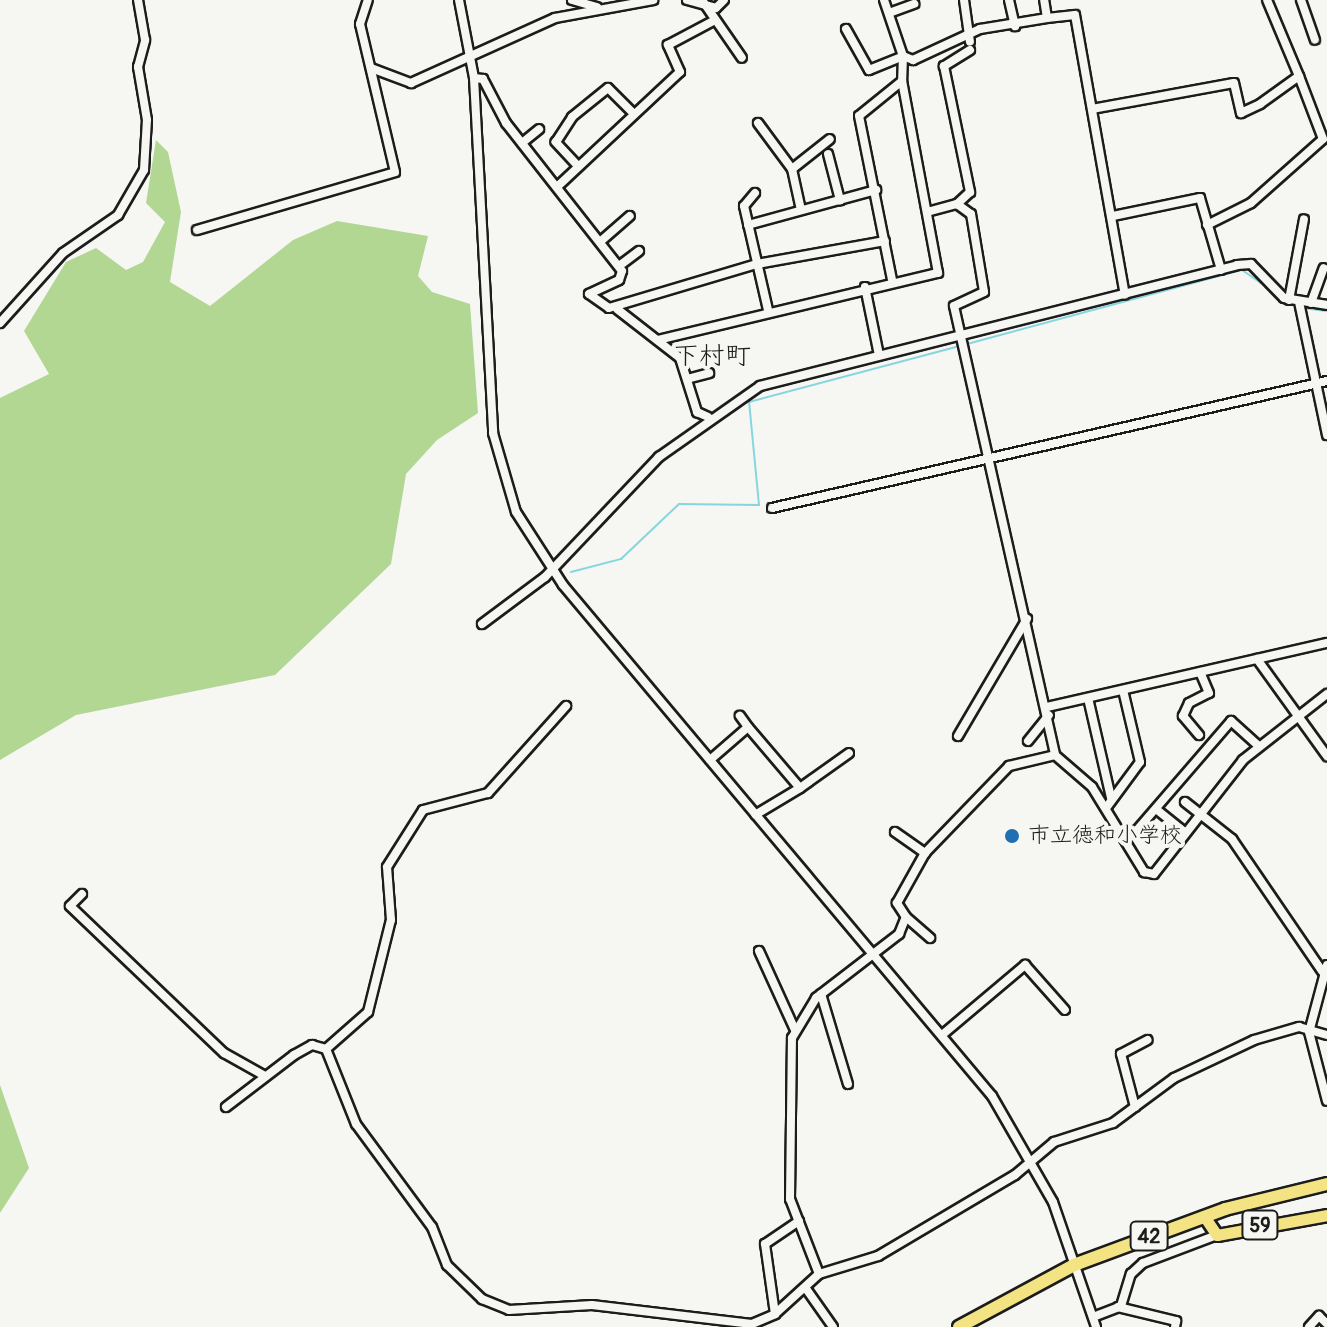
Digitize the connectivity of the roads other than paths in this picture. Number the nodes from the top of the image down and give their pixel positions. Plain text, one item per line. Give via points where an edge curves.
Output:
1 (138, 0) edge
2 (368, 0) edge
3 (459, 0) edge
4 (572, 0) edge
5 (646, 0) edge
6 (653, 0) edge
7 (687, 0) edge
8 (724, 0) edge
9 (884, 0) edge
10 (964, 0) edge
11 (1009, 0) edge
12 (1044, 0) edge
13 (1267, 0) edge
14 (1301, 0) edge
15 (703, 2) edge
16 (914, 4) dead end
17 (602, 8) junction
18 (889, 13) junction
19 (1047, 18) junction
20 (715, 20) junction
21 (1015, 26) junction
22 (846, 29) dead end
23 (1315, 40) dead end
24 (970, 41) junction
25 (903, 56) junction
26 (742, 58) dead end
27 (472, 59) junction
28 (371, 68) junction
29 (1299, 76) junction
30 (474, 78) junction
31 (902, 81) junction
32 (1325, 105) dead end
33 (1314, 107) junction
34 (1092, 109) junction
35 (632, 112) junction
36 (758, 123) dead end
37 (539, 129) dead end
38 (1325, 135) edge
39 (830, 139) dead end
40 (522, 143) junction
41 (828, 154) dead end
42 (578, 166) junction
43 (792, 169) junction
44 (558, 186) junction
45 (876, 190) junction
46 (755, 193) dead end
47 (840, 200) junction
48 (957, 204) junction
49 (801, 210) junction
50 (927, 212) junction
51 (630, 216) dead end
52 (1113, 216) junction
53 (1304, 219) dead end
54 (748, 225) junction
55 (1207, 225) junction
56 (197, 230) dead end
57 (601, 241) junction
58 (885, 241) junction
59 (639, 251) dead end
60 (757, 264) junction
61 (619, 266) junction
62 (1324, 268) dead end
63 (1221, 270) junction
64 (892, 280) junction
65 (865, 287) junction
66 (1125, 295) junction
67 (1289, 300) junction
68 (1299, 302) junction
69 (1311, 303) junction
70 (1327, 305) edge
71 (617, 309) junction
72 (768, 310) junction
73 (0, 323) edge
74 (961, 335) junction
75 (658, 340) junction
76 (879, 355) junction
77 (709, 373) dead end
78 (687, 379) junction
79 (1327, 381) edge
80 (1315, 384) junction
81 (708, 417) junction
82 (1327, 435) edge
83 (990, 457) junction
84 (772, 508) dead end
85 (551, 570) junction
86 (1027, 619) junction
87 (482, 624) dead end
88 (1327, 643) edge
89 (1257, 659) junction
90 (1200, 672) junction
91 (1123, 690) junction
92 (1327, 694) edge
93 (1088, 698) junction
94 (566, 706) dead end
95 (1048, 711) junction
96 (740, 716) dead end
97 (1298, 716) junction
98 (748, 727) junction
99 (1199, 735) dead end
100 (958, 736) dead end
101 (1028, 741) dead end
102 (1259, 746) junction
103 (849, 753) dead end
104 (1055, 755) junction
105 (1327, 756) edge
106 (710, 760) junction
107 (800, 788) junction
108 (1111, 798) junction
109 (1185, 802) dead end
110 (1106, 808) junction
111 (1156, 809) junction
112 (1198, 814) junction
113 (755, 815) junction
114 (895, 832) dead end
115 (1186, 833) junction
116 (1125, 834) junction
117 (925, 853) junction
118 (82, 894) dead end
119 (906, 917) junction
120 (930, 938) dead end
121 (759, 951) dead end
122 (873, 953) junction
123 (1325, 968) edge
124 (821, 994) junction
125 (1065, 1010) dead end
126 (795, 1030) junction
127 (1309, 1032) junction
128 (942, 1035) junction
129 (1327, 1035) edge
130 (1147, 1040) dead end
131 (326, 1049) junction
132 (265, 1076) junction
133 (848, 1084) dead end
134 (1327, 1101) edge
135 (226, 1107) dead end
136 (1135, 1107) junction
137 (1033, 1157) junction
138 (1327, 1184) edge
139 (1327, 1215) edge
140 (1204, 1216) junction
141 (799, 1221) junction
142 (1217, 1235) junction
143 (1074, 1265) junction
144 (819, 1274) junction
145 (807, 1290) junction
146 (1118, 1307) junction
147 (775, 1314) junction
148 (1093, 1317) junction
149 (1327, 1324) edge
150 (833, 1327) edge
151 (959, 1327) edge
152 (1096, 1327) edge
153 (1175, 1327) edge
154 (1309, 1327) edge

1 - 73 street via 145,40 138,67 147,120 144,170 118,215 63,253
2 - 28 street via 359,14
3 - 27 street
4 - 17 street
5 - 6 street
5 - 17 street
7 - 15 street
8 - 15 street via 716,8
9 - 18 street
10 - 24 street
11 - 21 street
12 - 19 street
13 - 29 street
14 - 23 street
15 - 20 street
16 - 18 street
17 - 27 street via 555,18
18 - 25 street
19 - 21 street
19 - 34 street via 1075,15
20 - 26 street
20 - 35 street via 668,45 680,72
21 - 24 street
22 - 25 street via 869,70
24 - 25 street via 913,60
24 - 48 street via 944,66 970,192
25 - 31 street
27 - 28 street via 411,83
27 - 30 street
28 - 56 street via 395,172
29 - 33 street
29 - 34 street via 1241,113 1234,83
30 - 40 street via 483,79
30 - 85 street via 493,433 516,512
31 - 45 street via 859,116
31 - 50 street
32 - 33 street
33 - 38 street
34 - 52 street
35 - 42 street
35 - 42 street via 608,88 572,117 556,142
36 - 43 street
37 - 40 street
38 - 55 street via 1251,203
39 - 43 street
40 - 44 street
41 - 47 street
42 - 44 street
43 - 49 street
44 - 57 street
45 - 47 street
45 - 58 street
46 - 54 street via 744,206
47 - 49 street
48 - 50 street
48 - 74 street via 971,214 984,292 954,306
49 - 54 street
50 - 64 street via 938,273
51 - 57 street
52 - 55 street via 1200,198
52 - 66 street
53 - 67 street
54 - 60 street
55 - 63 street
57 - 61 street
58 - 60 street
58 - 64 street
59 - 61 street
60 - 71 street
60 - 72 street
61 - 71 street via 619,280 589,294
62 - 69 street
63 - 66 street
63 - 67 street via 1251,264
64 - 65 street
65 - 72 street
65 - 76 street
66 - 74 street
67 - 68 street
68 - 69 street
68 - 80 street
69 - 70 street
71 - 75 street
72 - 75 street
74 - 76 street
74 - 83 street
75 - 78 street via 680,358
76 - 81 street via 760,386
77 - 78 street
78 - 81 street via 697,412
79 - 80 street
80 - 82 street
80 - 83 street
81 - 85 street via 635,478
83 - 84 street
83 - 86 street
85 - 87 street
85 - 106 street
86 - 95 street
86 - 100 street
88 - 89 street
89 - 90 street
89 - 97 street
90 - 91 street
90 - 99 street via 1209,693 1189,703 1183,716
91 - 93 street
91 - 108 street via 1140,762
92 - 97 street
93 - 95 street
93 - 108 street
94 - 131 street via 488,793 423,810 387,867 391,920 368,1012
95 - 101 street
95 - 104 street
96 - 98 street
97 - 102 street
97 - 105 street
98 - 106 street
98 - 107 street
102 - 111 street via 1231,721
102 - 112 street
103 - 107 street
104 - 110 street
104 - 117 street via 1009,766
106 - 113 street
107 - 113 street
108 - 110 street
109 - 112 street
110 - 116 street
111 - 115 street
111 - 116 street
112 - 115 street
112 - 123 street via 1232,839
113 - 122 street
114 - 117 street
115 - 116 street via 1154,874 1144,872
117 - 119 street via 897,903
118 - 132 street via 70,906 224,1053
119 - 120 street
119 - 122 street via 899,934
121 - 126 street
122 - 124 street
122 - 128 street
123 - 127 street
124 - 126 street
124 - 133 street
125 - 128 street via 1025,965
126 - 141 street via 787,1171
127 - 129 street
127 - 134 street
127 - 136 street via 1299,1027 1254,1040 1174,1078
128 - 137 street
130 - 136 street via 1121,1054
131 - 132 street via 312,1045
131 - 147 street via 356,1124 432,1227 447,1265 482,1299 509,1310 592,1305 752,1324
132 - 135 street
136 - 137 street
137 - 143 street
137 - 144 street via 890,1250
138 - 140 highway, 42
139 - 142 main road, 59
140 - 142 main road, 59
140 - 143 highway, 42
141 - 144 street
141 - 147 street via 765,1244
142 - 146 street via 1137,1267
143 - 148 street
143 - 151 highway, 42
144 - 145 street
145 - 147 street
145 - 150 street
146 - 148 street
146 - 153 street via 1176,1321
148 - 152 street
149 - 154 street via 1319,1316

